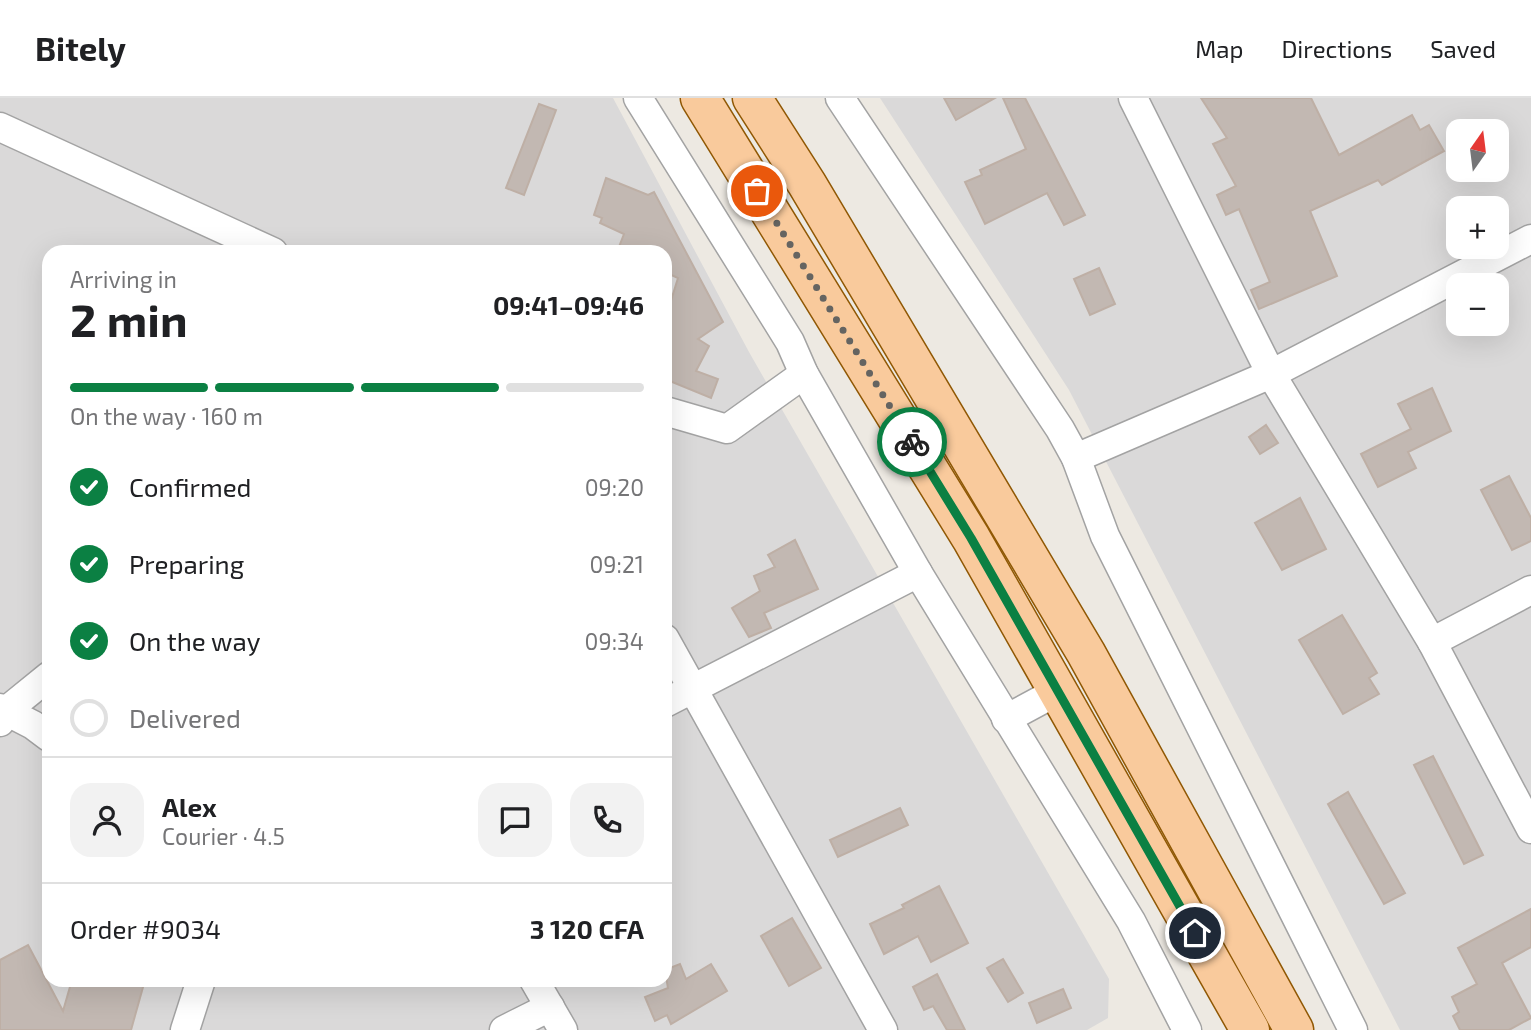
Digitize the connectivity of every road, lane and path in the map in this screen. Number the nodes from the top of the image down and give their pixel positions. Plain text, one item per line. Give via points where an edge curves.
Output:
1 (638, 98) edge
2 (700, 98) edge
3 (752, 98) edge
4 (840, 98) edge
5 (1134, 98) edge
6 (0, 127) edge
7 (1531, 239) edge
8 (258, 245) edge
9 (804, 374) junction
10 (1271, 374) junction
11 (672, 413) edge
12 (1076, 458) junction
13 (918, 573) junction
14 (1531, 590) edge
15 (1432, 642) junction
16 (672, 651) edge
17 (42, 682) edge
18 (692, 687) junction
19 (1058, 691) junction
20 (672, 699) edge
21 (2, 714) edge
22 (1006, 719) junction
23 (42, 734) edge
24 (1531, 829) edge
25 (199, 987) edge
26 (538, 987) edge
27 (556, 1018) edge
28 (185, 1030) edge
29 (504, 1030) edge
30 (883, 1030) edge
31 (1187, 1030) edge
32 (1250, 1030) edge
33 (1294, 1030) edge
34 (1353, 1030) edge

1 - 9 street via 790,342
2 - 19 main road via 971,538
3 - 33 main road via 1086,653
4 - 12 street
5 - 10 street
6 - 8 street
7 - 10 street
9 - 11 street via 727,429
9 - 13 street
10 - 12 street
10 - 15 street
12 - 34 street via 1105,536
13 - 18 street
13 - 22 street
14 - 15 street
15 - 24 street
16 - 18 street
17 - 21 street
18 - 20 street
18 - 30 street
19 - 22 street
19 - 32 main road
21 - 23 street
22 - 31 street via 1131,921
25 - 28 street
26 - 27 street
27 - 29 street

